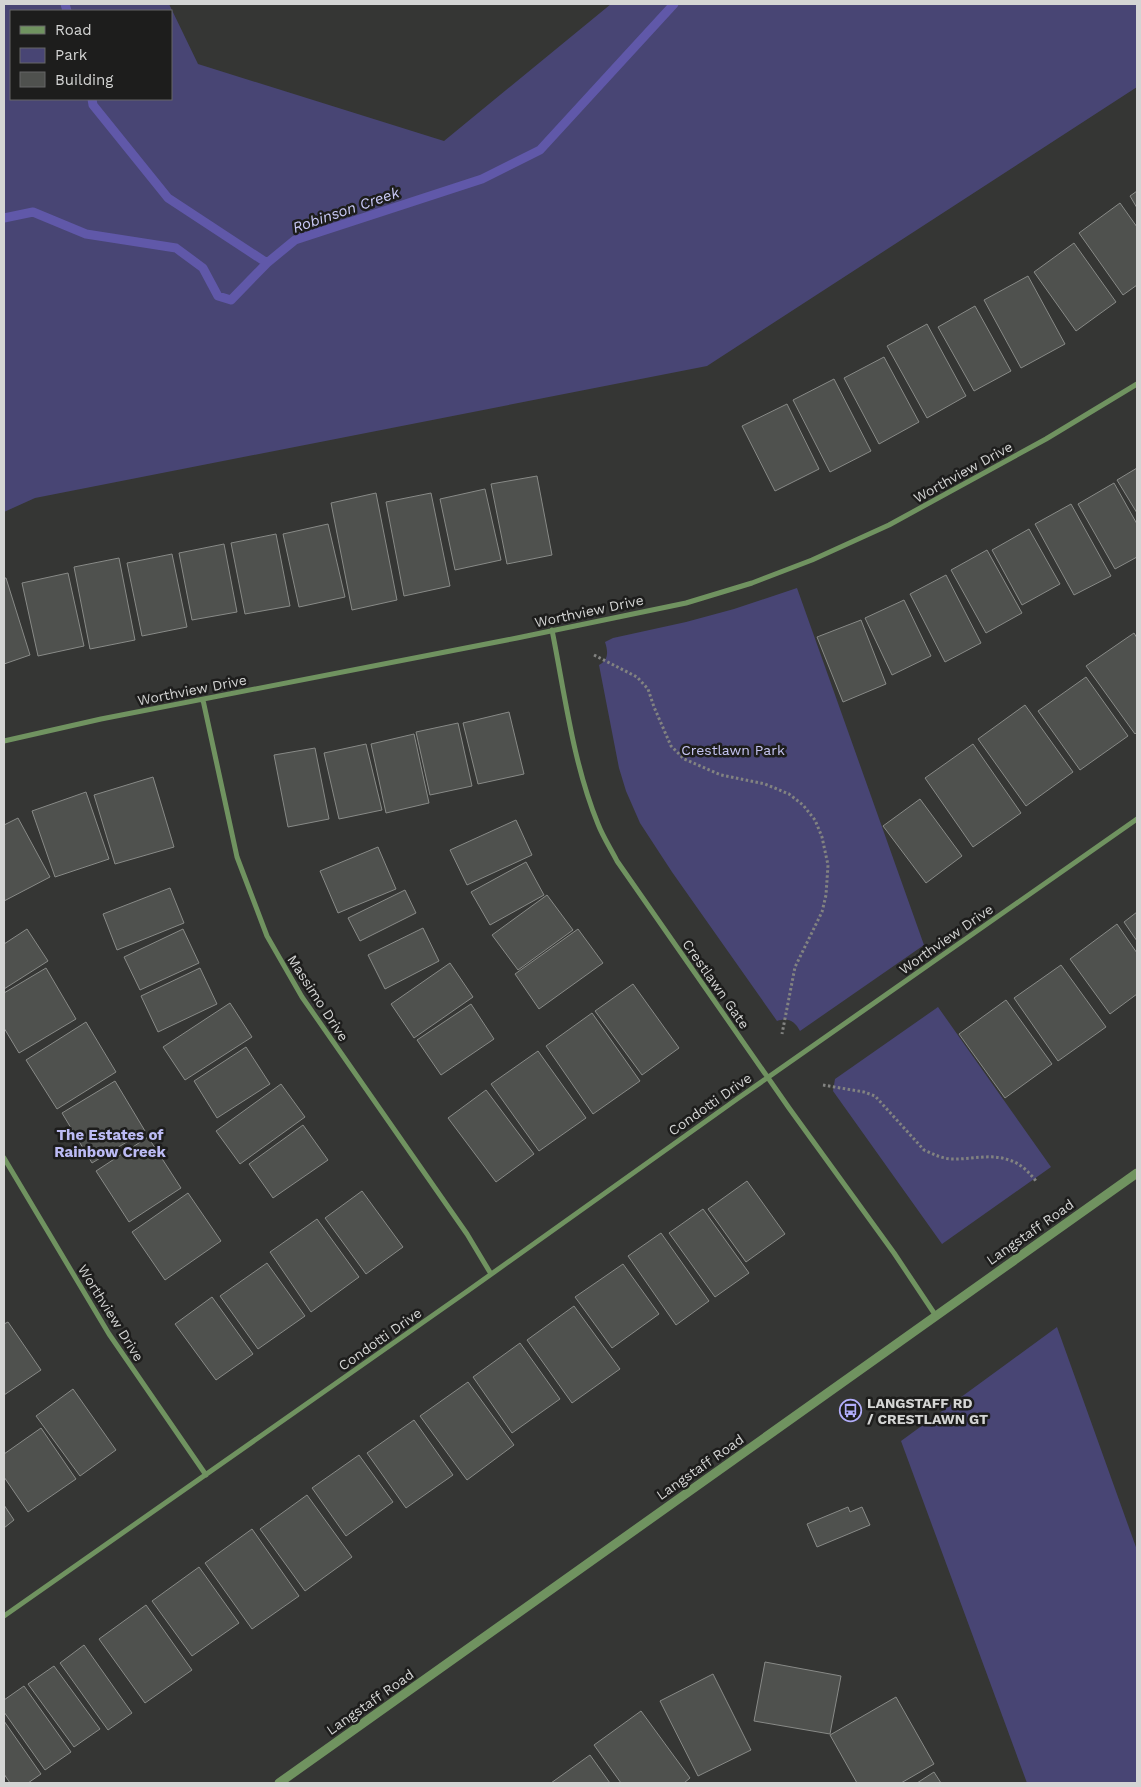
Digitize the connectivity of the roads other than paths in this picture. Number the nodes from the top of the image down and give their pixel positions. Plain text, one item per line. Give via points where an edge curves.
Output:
1 (1137, 384) edge
2 (552, 630) junction
3 (203, 700) junction
4 (4, 741) edge
5 (1137, 819) edge
6 (768, 1078) junction
7 (4, 1158) edge
8 (1137, 1173) edge
9 (491, 1274) junction
10 (936, 1316) junction
11 (206, 1475) junction
12 (4, 1616) edge
13 (279, 1783) edge

1 - 2 street, Worthview Drive via 954,490 812,560 686,603
2 - 3 street, Worthview Drive
2 - 6 street, Crestlawn Gate via 576,751 598,824 617,861
3 - 4 street, Worthview Drive
3 - 9 street, Massimo Drive via 237,857 267,936 302,997 467,1234
5 - 6 street, Worthview Drive
6 - 9 street, Condotti Drive
6 - 10 street, Crestlawn Gate
7 - 11 street, Worthview Drive via 109,1334
8 - 10 street, Langstaff Road
9 - 11 street, Condotti Drive
10 - 13 street, Langstaff Road
11 - 12 street, Condotti Drive

